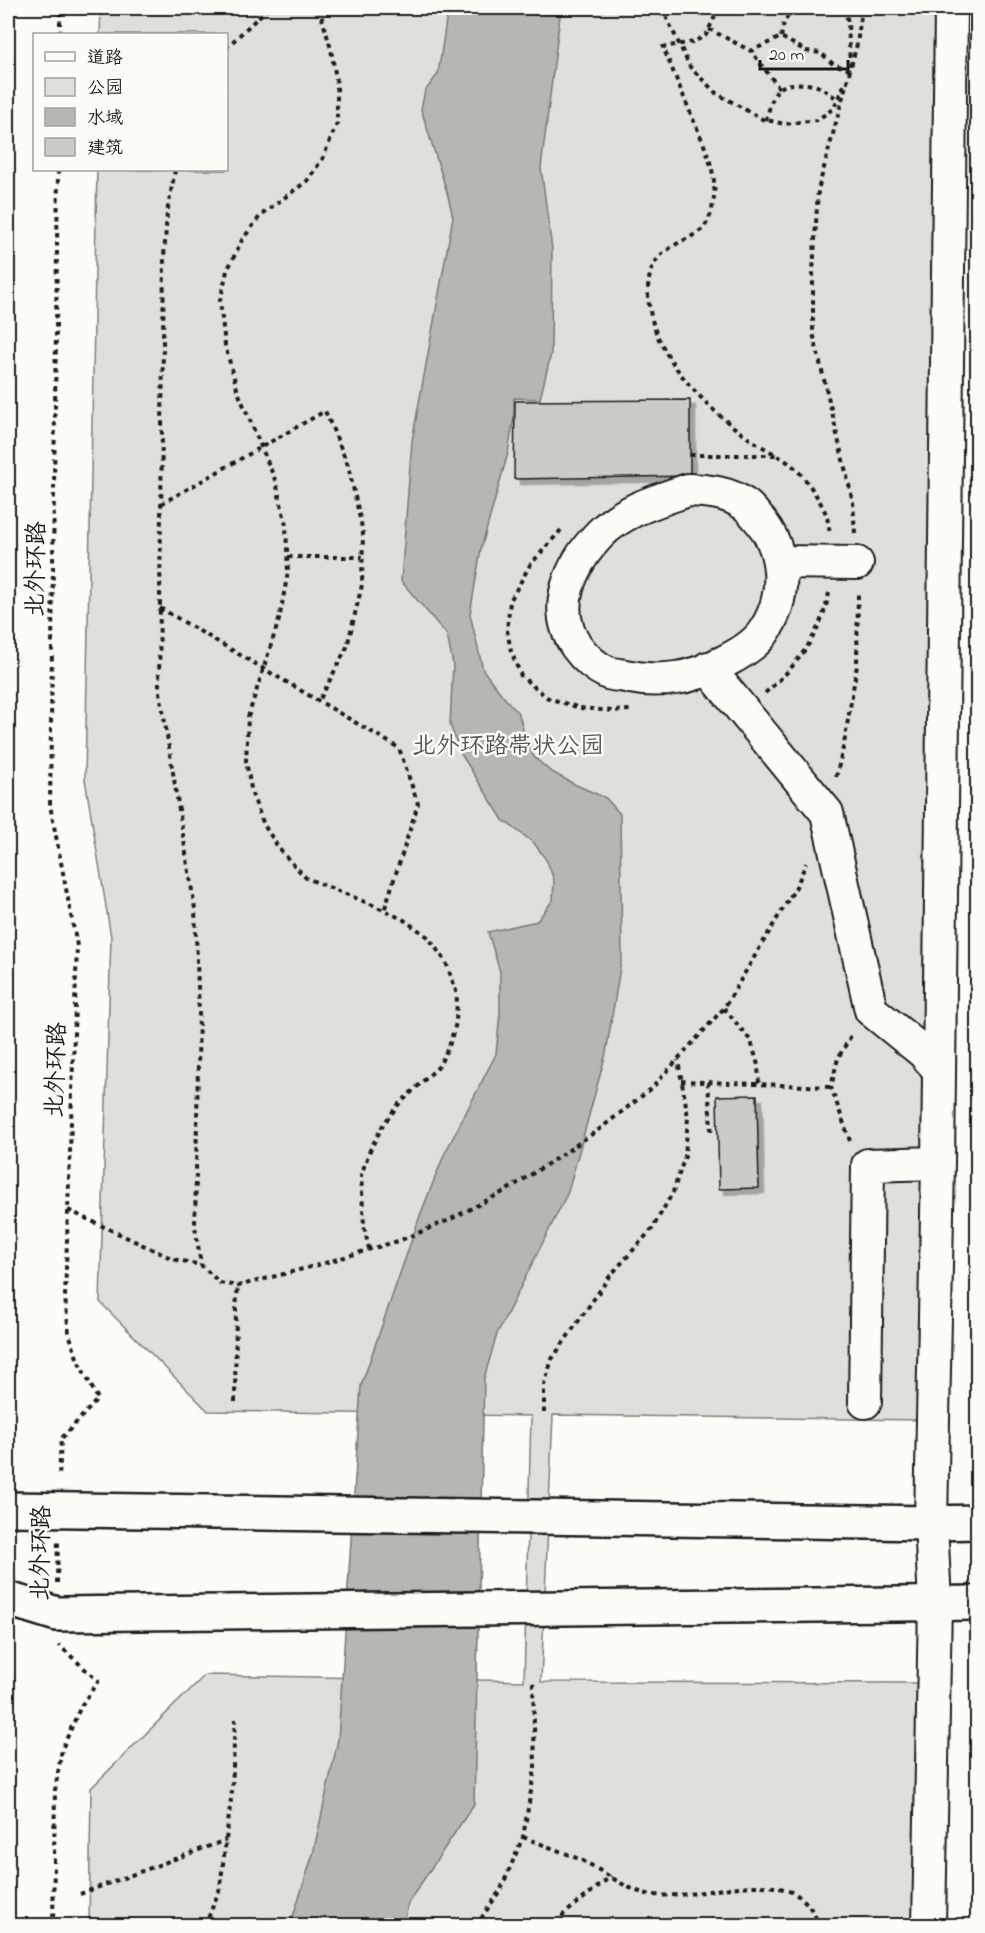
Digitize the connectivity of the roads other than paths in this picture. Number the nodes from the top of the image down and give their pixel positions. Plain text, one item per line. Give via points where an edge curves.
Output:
1 (951, 8) edge
2 (780, 562) junction
3 (844, 563) road end
4 (708, 668) junction
5 (938, 1070) junction
6 (938, 1163) junction
7 (865, 1402) dead end
8 (8, 1509) edge
9 (978, 1522) edge
10 (931, 1523) junction
11 (8, 1599) edge
12 (935, 1603) junction
13 (978, 1603) edge
14 (929, 1926) edge

1 - 5 street
2 - 3 street
2 - 4 street via 776,610 762,634 740,653
2 - 4 street via 768,529 745,504 718,492 688,490 636,508 600,533 574,567 563,603 568,635 586,659 608,673 641,679 677,678
4 - 5 street via 827,813 871,1010 923,1052
5 - 6 street
6 - 7 street via 868,1165
6 - 10 street
8 - 10 main road
9 - 10 main road
10 - 12 street
11 - 12 main road via 57,1614
12 - 13 main road
12 - 14 street

